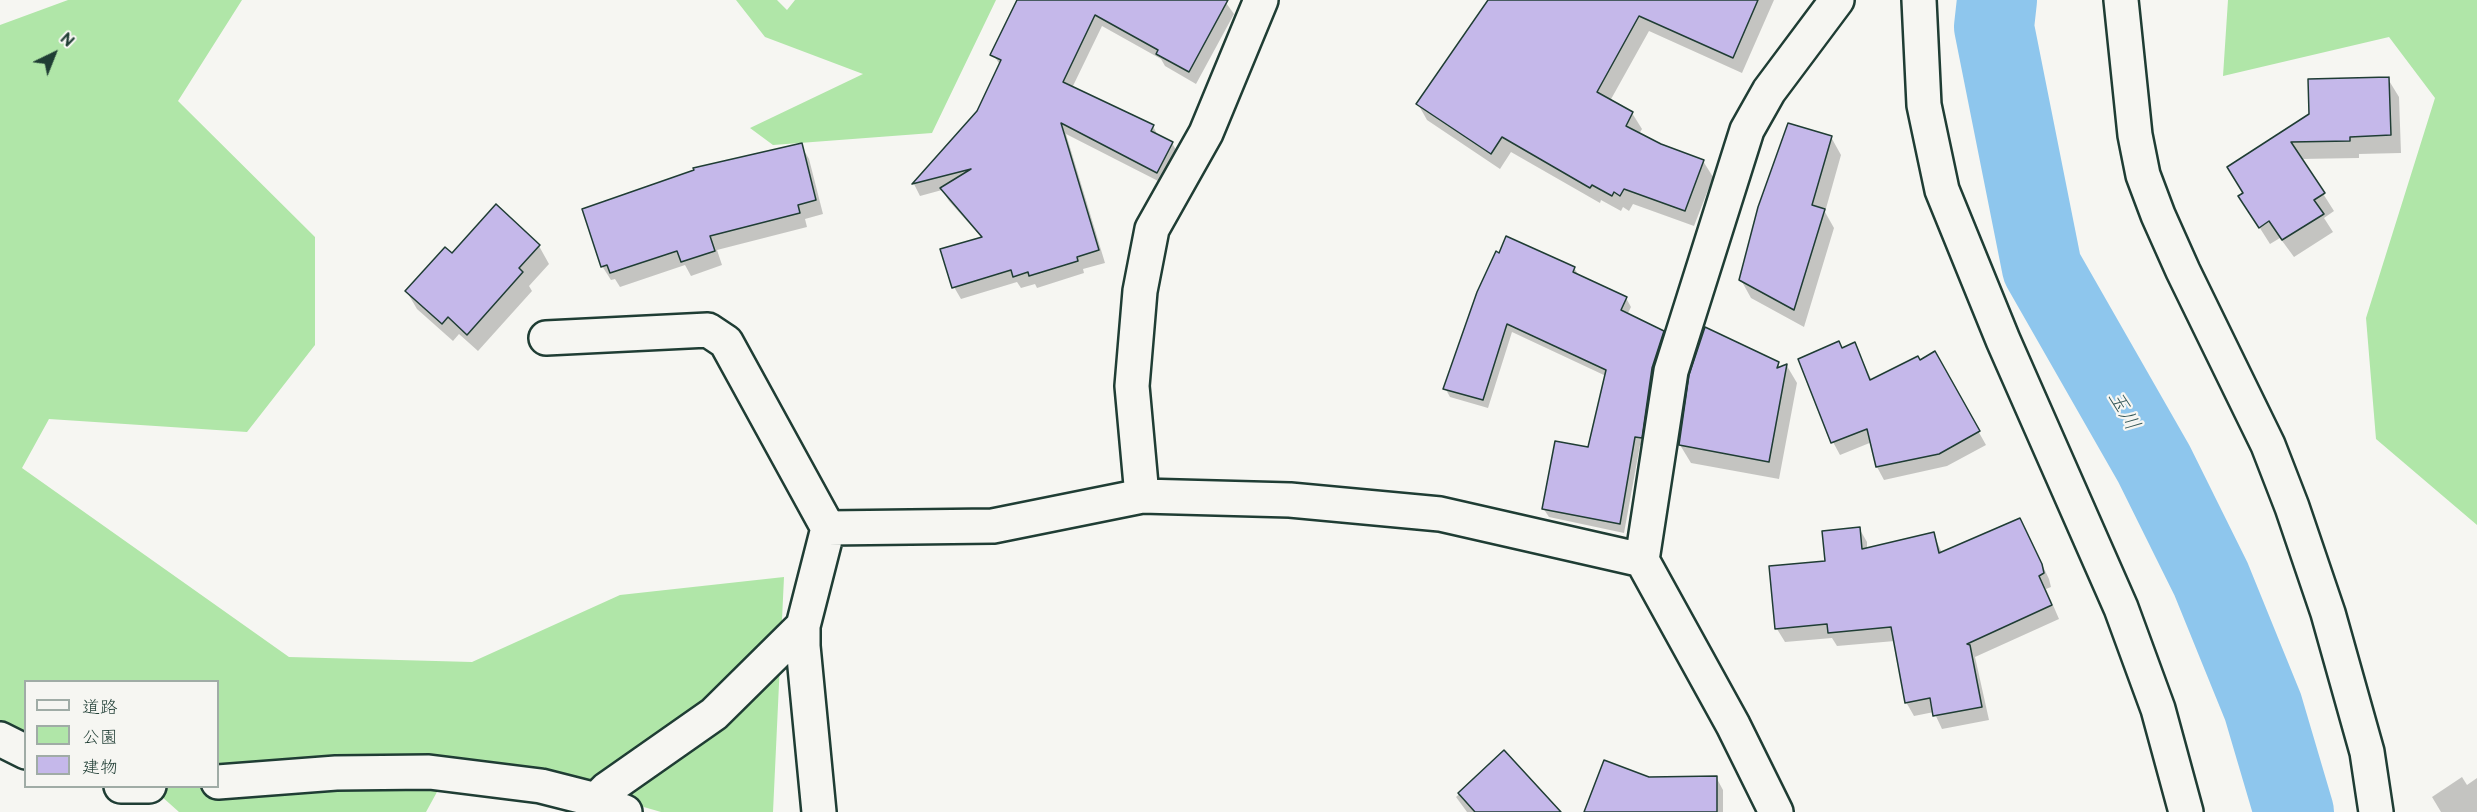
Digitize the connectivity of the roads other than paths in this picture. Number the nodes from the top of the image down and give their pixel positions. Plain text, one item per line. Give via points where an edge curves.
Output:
1 (1261, 0) edge
2 (1837, 0) edge
3 (1919, 0) edge
4 (2121, 0) edge
5 (546, 338) dead end
6 (1142, 496) junction
7 (828, 528) junction
8 (1642, 560) junction
9 (803, 626) junction
10 (0, 739) edge
11 (24, 751) edge
12 (219, 782) edge
13 (610, 806) edge
14 (819, 812) edge
15 (1776, 812) edge
16 (2186, 812) edge
17 (2376, 812) edge

1 - 6 street via 1206,134 1152,229 1140,291 1132,386
2 - 8 street via 1769,92 1747,130 1671,371
3 - 16 street via 1924,105 1941,190 2121,608 2158,709
4 - 17 street via 2135,135 2144,175 2158,216 2268,445 2292,507 2328,613 2364,743
5 - 7 street via 708,330 726,342
6 - 7 street via 993,526
6 - 8 street via 1290,500 1440,514
7 - 9 street
8 - 15 street
9 - 13 street via 714,714 607,789
9 - 14 street
10 - 11 street
12 - 13 street via 336,773 429,772 541,786

